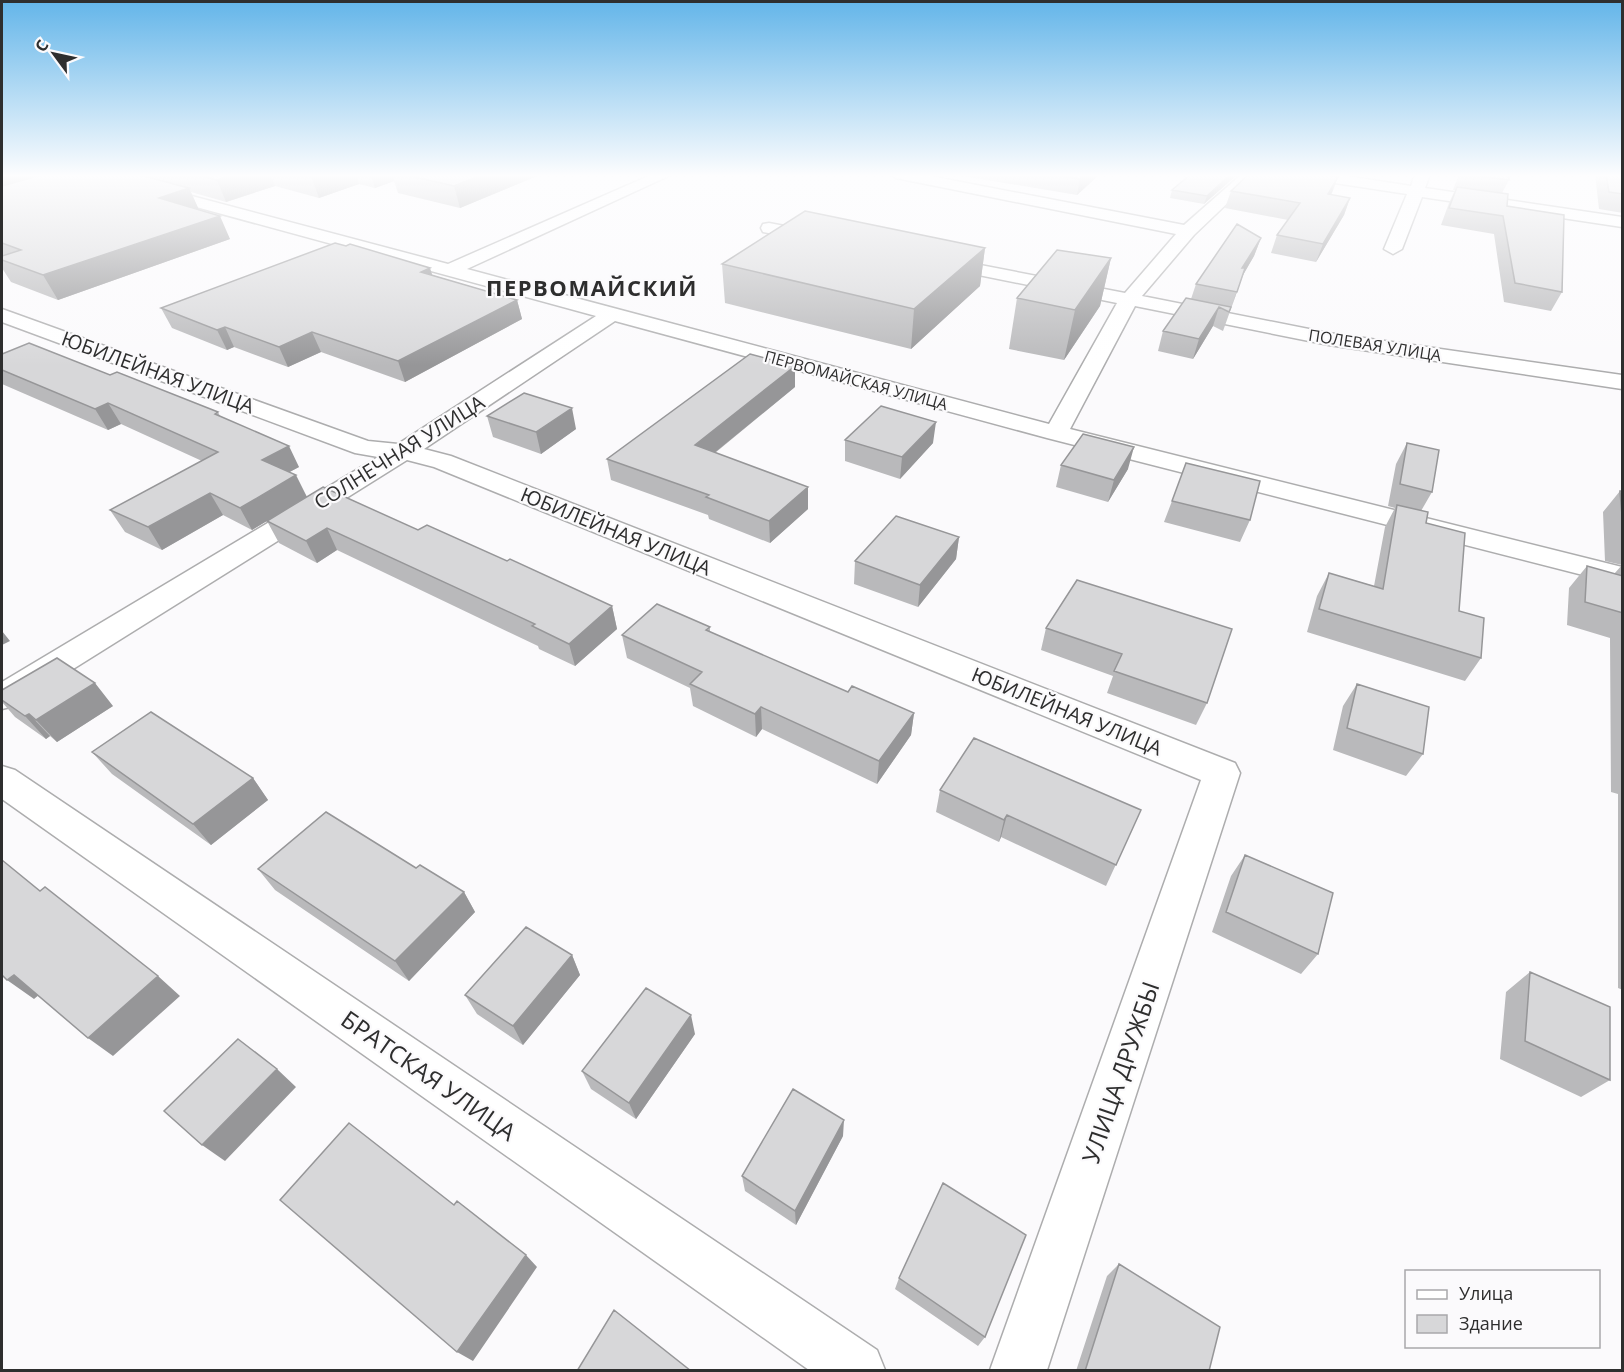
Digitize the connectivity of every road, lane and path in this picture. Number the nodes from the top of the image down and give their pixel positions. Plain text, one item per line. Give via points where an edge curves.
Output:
1 (324, 238) edge
2 (522, 238) edge
3 (819, 238) edge
4 (1182, 238) edge
5 (1397, 238) edge
6 (838, 242) edge
7 (1393, 249) dead end
8 (918, 258) edge
9 (448, 271) junction
10 (1128, 301) junction
11 (2, 315) edge
12 (609, 315) junction
13 (1623, 382) edge
14 (1056, 433) junction
15 (404, 452) junction
16 (1623, 576) edge
17 (2, 696) edge
18 (1222, 773) joint
19 (2, 780) edge
20 (857, 1371) edge
21 (1018, 1371) edge

1 - 9 street, ПЕРВОМАЙСКАЯ УЛИЦА
2 - 9 street
3 - 6 street
4 - 10 street
5 - 7 street
8 - 10 street, ПОЛЕВАЯ УЛИЦА
9 - 12 street, ПЕРВОМАЙСКАЯ УЛИЦА
10 - 13 street, ПОЛЕВАЯ УЛИЦА via 1329,339
10 - 14 street
11 - 15 street, ЮБИЛЕЙНАЯ УЛИЦА via 364,448
12 - 14 street, ПЕРВОМАЙСКАЯ УЛИЦА
12 - 15 street, СОЛНЕЧНАЯ УЛИЦА
14 - 16 street, ПЕРВОМАЙСКАЯ УЛИЦА
15 - 17 street, СОЛНЕЧНАЯ УЛИЦА
15 - 18 street, ЮБИЛЕЙНАЯ УЛИЦА via 442,461
18 - 21 street, УЛИЦА ДРУЖБЫ
19 - 20 street, БРАТСКАЯ УЛИЦА

